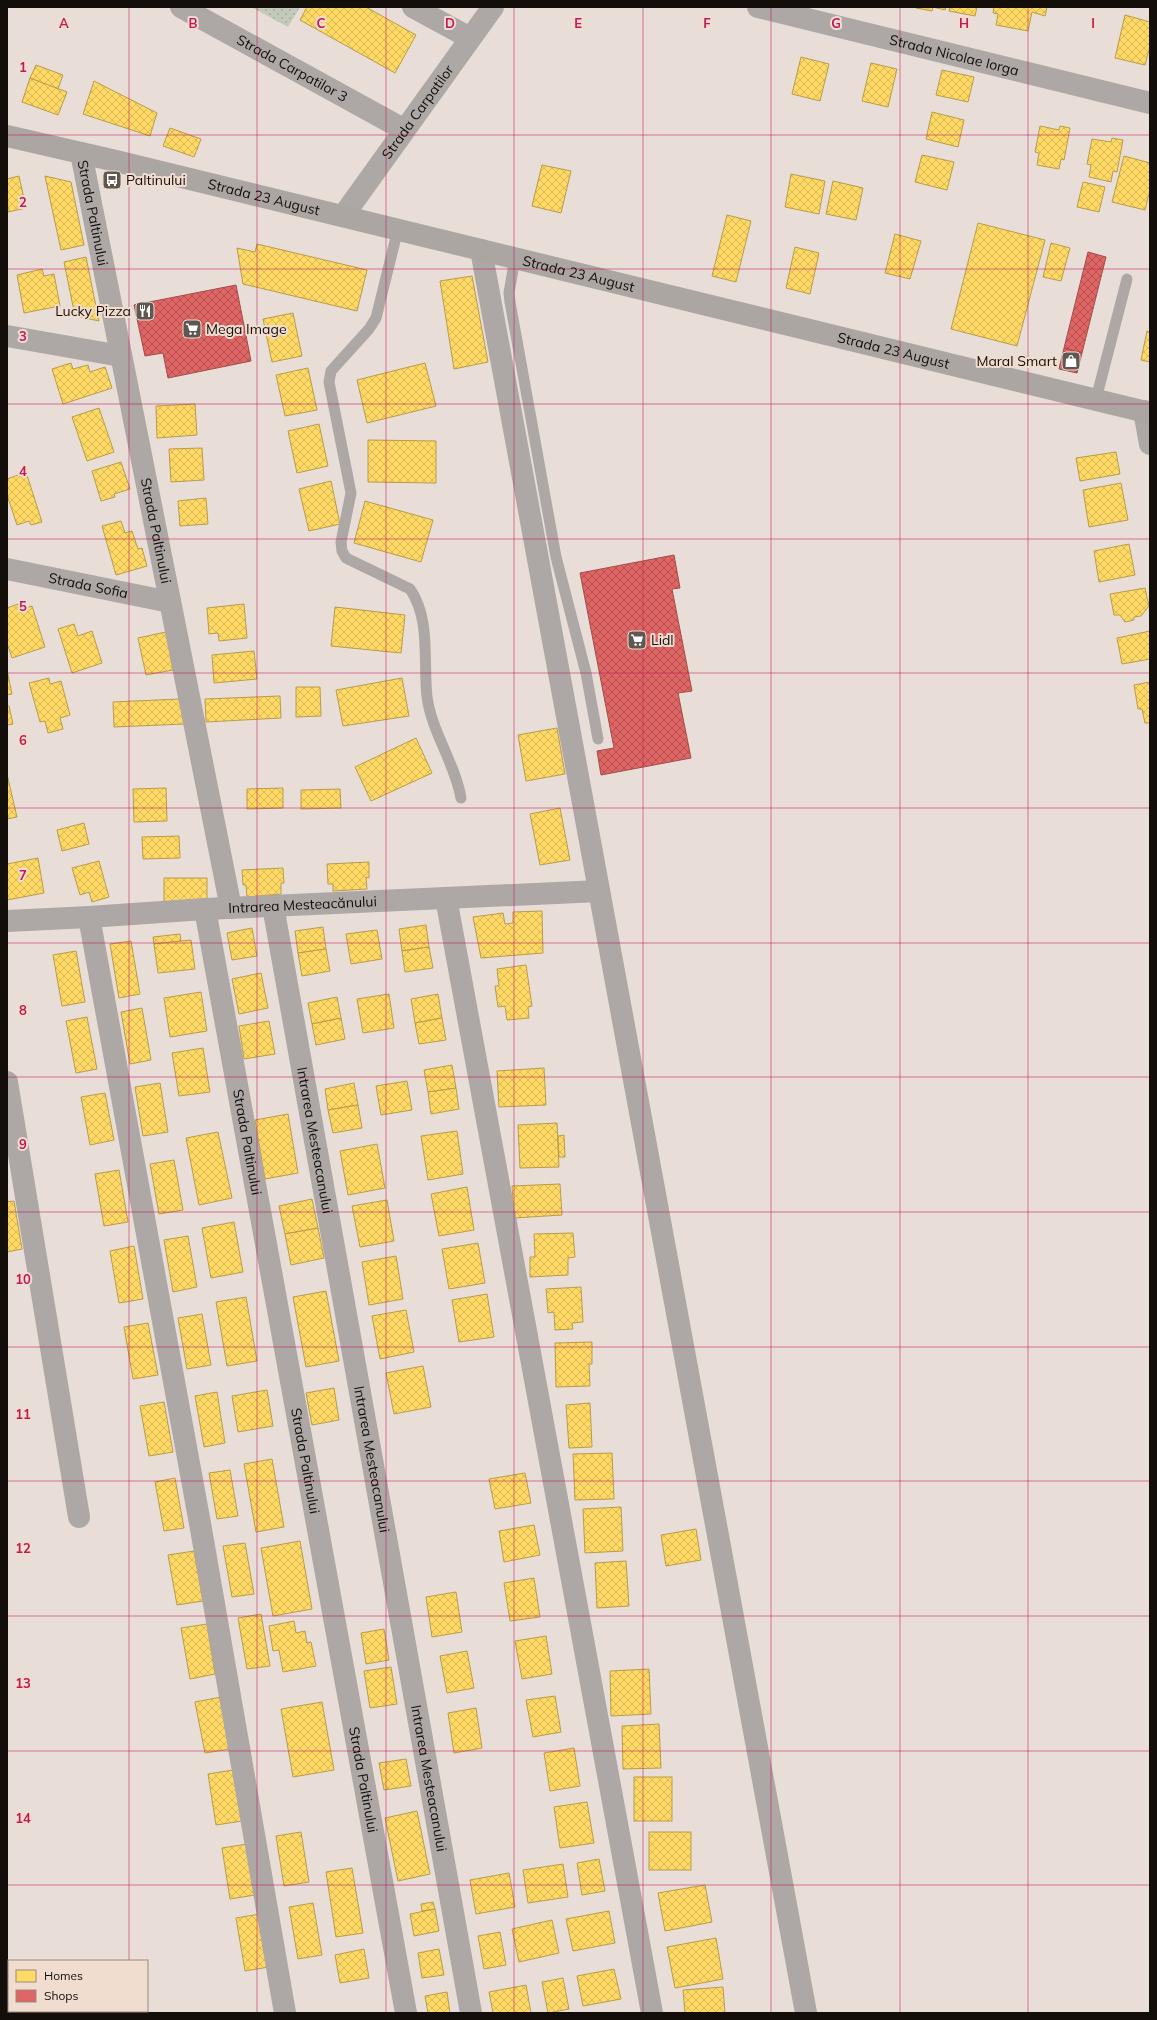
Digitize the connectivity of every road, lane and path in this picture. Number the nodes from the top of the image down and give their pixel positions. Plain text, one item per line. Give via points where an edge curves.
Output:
1 (181, 7) edge
2 (413, 7) edge
3 (493, 7) edge
4 (758, 7) edge
5 (470, 38) junction
6 (1150, 103) edge
7 (403, 129) junction
8 (7, 136) edge
9 (81, 152) junction
10 (343, 216) junction
11 (398, 229) junction
12 (481, 250) junction
13 (515, 258) junction
14 (1128, 278) dead end
15 (7, 336) edge
16 (121, 356) junction
17 (1096, 399) junction
18 (1147, 412) edge
19 (1150, 444) edge
20 (7, 569) edge
21 (170, 602) junction
22 (598, 740) dead end
23 (462, 798) dead end
24 (599, 891) junction
25 (446, 898) junction
26 (273, 906) junction
27 (231, 908) junction
28 (205, 909) junction
29 (89, 917) junction
30 (7, 920) edge
31 (7, 1082) edge
32 (79, 1517) dead end
33 (286, 2013) edge
34 (406, 2013) edge
35 (471, 2013) edge
36 (652, 2013) edge
37 (806, 2013) edge

1 - 7 street, Strada Carpatilor 3
2 - 5 street
3 - 5 street, Strada Carpatilor
4 - 6 street, Strada Nicolae Iorga
5 - 7 street, Strada Carpatilor
7 - 10 street, Strada Carpatilor
8 - 9 main road, Strada 23 August
9 - 10 main road, Strada 23 August
9 - 16 street, Strada Paltinului
10 - 11 main road, Strada 23 August
11 - 12 main road, Strada 23 August
11 - 23 lane via 376,318 331,371 329,382 351,493 341,542 342,551 346,558 410,589 416,598 422,619 427,697
12 - 13 main road, Strada 23 August
12 - 24 street
13 - 17 main road, Strada 23 August
13 - 22 lane via 509,293 510,302 556,557 586,673
14 - 17 lane
15 - 16 street
16 - 21 street, Strada Paltinului
17 - 18 main road, Strada 23 August
18 - 19 street
20 - 21 street, Strada Sofia
21 - 27 street, Strada Paltinului
24 - 25 street, Intrarea Mesteacănului
24 - 37 street
25 - 26 street, Intrarea Mesteacănului
25 - 36 street
26 - 27 street, Intrarea Mesteacănului
26 - 35 street, Intrarea Mesteacanului
27 - 28 street, Intrarea Mesteacănului
28 - 29 street, Intrarea Mesteacănului
28 - 34 street, Strada Paltinului
29 - 30 street, Intrarea Mesteacănului
29 - 33 street
31 - 32 street

